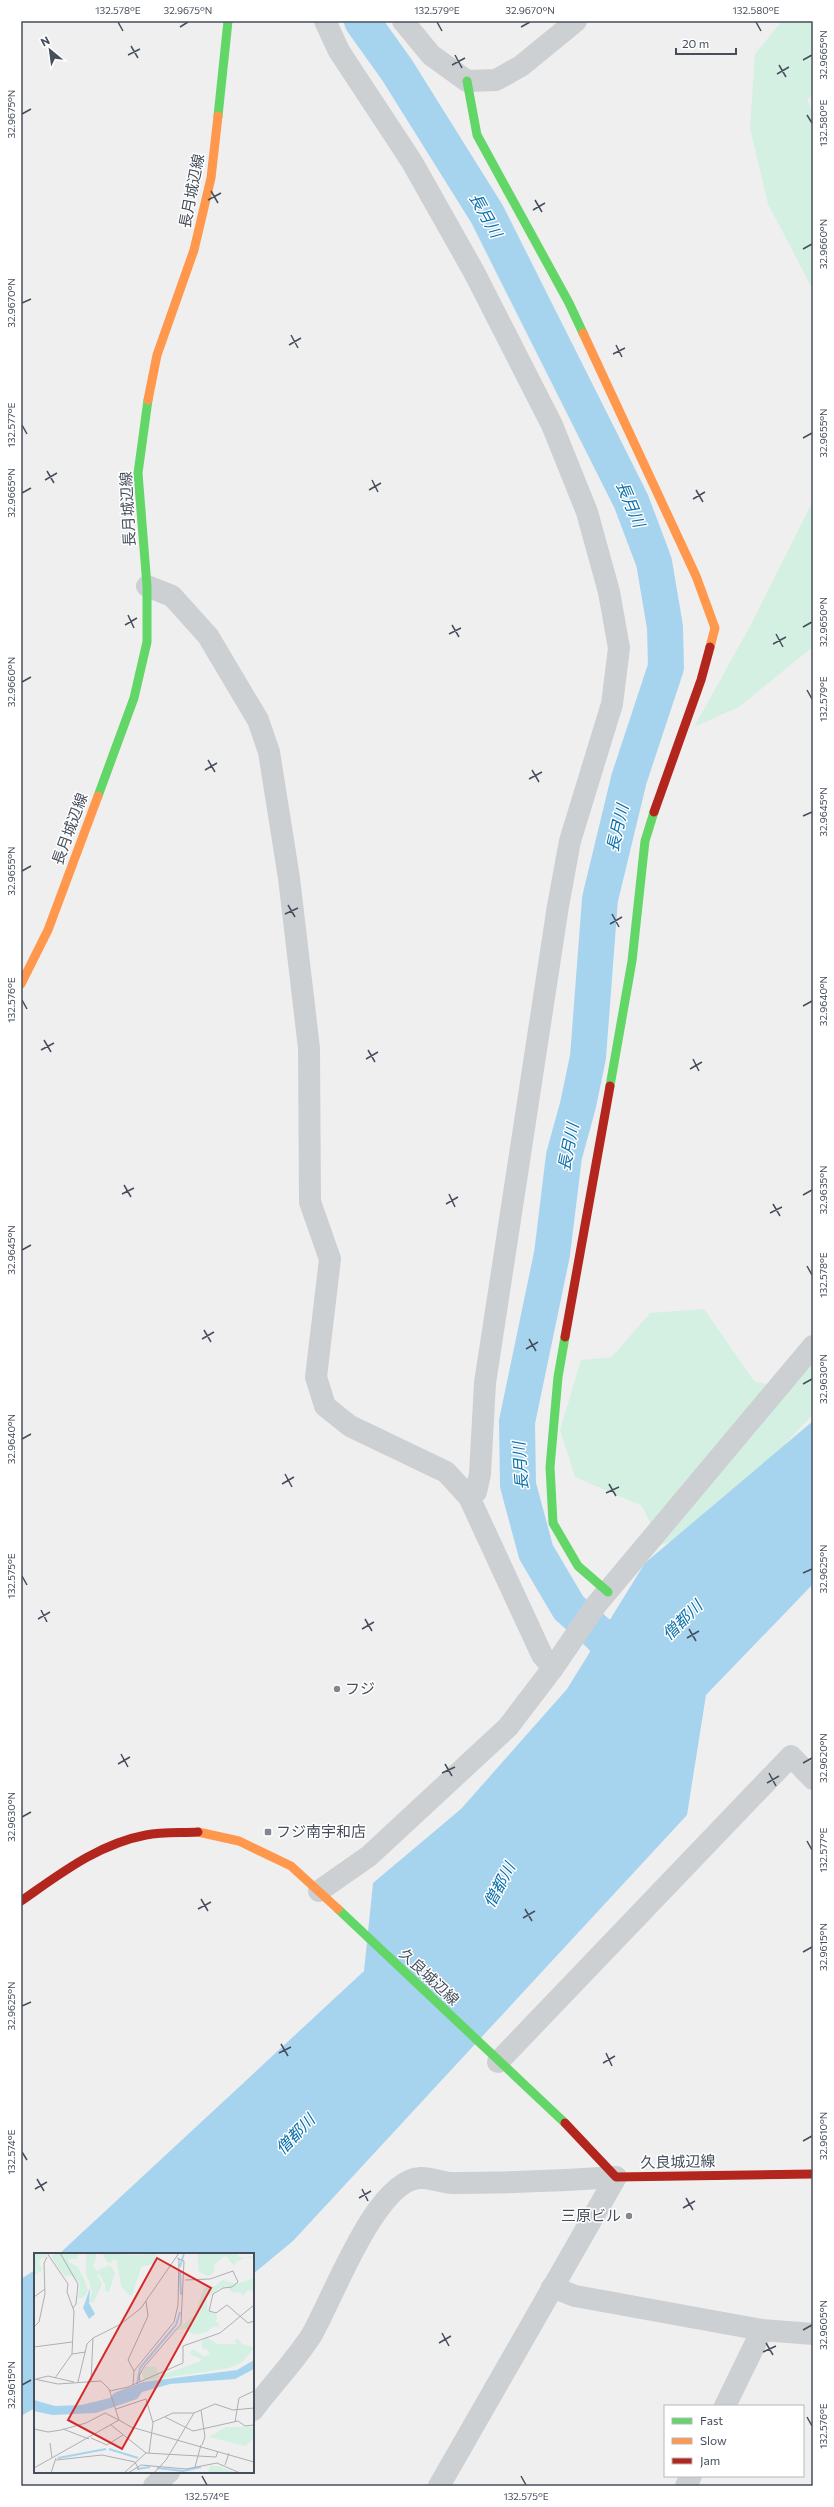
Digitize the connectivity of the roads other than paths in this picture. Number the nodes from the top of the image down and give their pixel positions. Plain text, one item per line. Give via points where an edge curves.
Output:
1 (228, 21) edge
2 (325, 21) edge
3 (403, 21) edge
4 (576, 21) edge
5 (467, 81) junction
6 (146, 586) junction
7 (21, 984) edge
8 (813, 1346) edge
9 (469, 1497) junction
10 (602, 1599) junction
11 (557, 1663) junction
12 (813, 1779) edge
13 (325, 1897) junction
14 (22, 1898) edge
15 (493, 2057) junction
16 (813, 2174) edge
17 (616, 2177) junction
18 (552, 2287) junction
19 (762, 2330) junction
20 (813, 2334) edge
21 (725, 2405) edge
22 (254, 2409) edge
23 (169, 2473) edge
24 (690, 2477) edge
25 (154, 2486) edge
26 (439, 2486) edge
27 (686, 2486) edge

1 - 6 main road, 長月城辺線 via 211,178 194,250 157,355 144,419 138,473
2 - 9 street via 339,50 412,162 474,272 552,425 587,512 610,592 619,648 612,704 570,841 558,906 485,1383 480,1474 476,1492
3 - 5 street via 431,55
4 - 5 street via 521,66 496,80
5 - 10 main road via 477,135 569,303 696,576 714,628 701,680 645,841 632,961 558,1377 550,1467 553,1523 578,1566
6 - 7 main road, 長月城辺線 via 147,642 134,698 48,930
6 - 9 street via 172,596 208,636 258,720 269,752 289,878 309,1048 310,1202 330,1259 316,1377 325,1406 350,1426 446,1472
8 - 10 street
9 - 11 street via 542,1655
10 - 11 street
11 - 13 street via 508,1727
12 - 15 street via 791,1756
13 - 14 main road, 久良城辺線 via 291,1866 239,1841 201,1832 146,1835 110,1845
13 - 15 main road, 久良城辺線
15 - 17 main road, 久良城辺線 via 581,2138
16 - 17 main road, 久良城辺線
17 - 18 street
17 - 22 street via 534,2183 446,2184 420,2178 404,2183 382,2206 359,2239 311,2335
18 - 19 street via 575,2296
18 - 26 street
19 - 20 street
19 - 21 street
23 - 25 street
24 - 27 street

